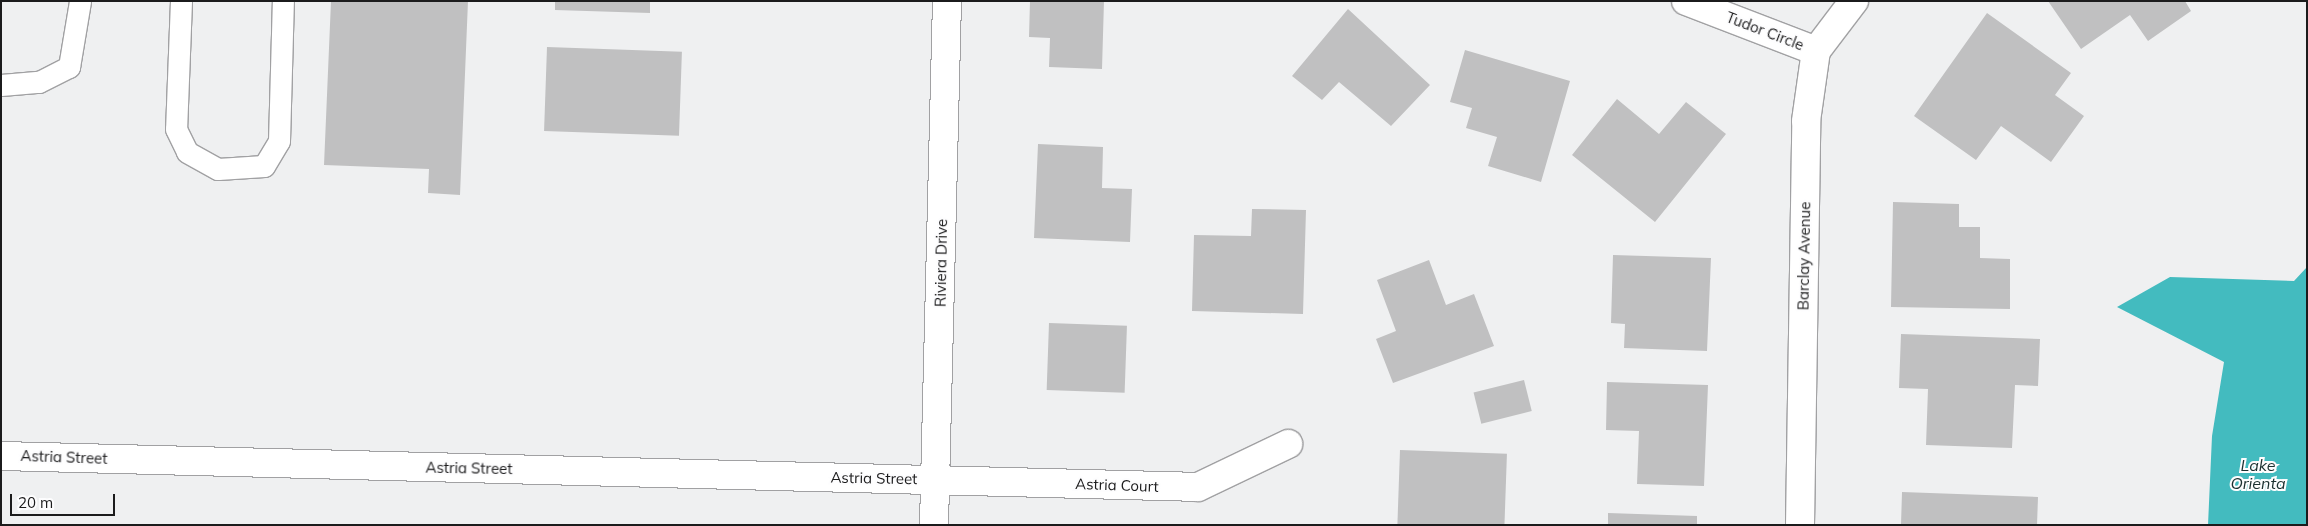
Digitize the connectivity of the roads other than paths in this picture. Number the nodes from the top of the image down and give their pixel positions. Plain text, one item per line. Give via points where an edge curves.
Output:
1 (80, 1) edge
2 (181, 1) edge
3 (283, 1) edge
4 (947, 1) edge
5 (1686, 1) edge
6 (1854, 1) edge
7 (1816, 50) junction
8 (1, 85) edge
9 (1288, 444) dead end
10 (1, 456) edge
11 (936, 480) junction
12 (934, 525) edge
13 (1800, 525) edge

1 - 8 lane via 69,67 39,82
2 - 3 lane via 176,129 187,152 218,169 264,166 279,140
4 - 11 street, Riviera Drive
5 - 7 street, Tudor Circle
6 - 7 street, Barclay Avenue
7 - 13 street, Barclay Avenue via 1806,121
9 - 11 street, Astria Court via 1198,487
10 - 11 street, Astria Street
11 - 12 street, Riviera Drive

